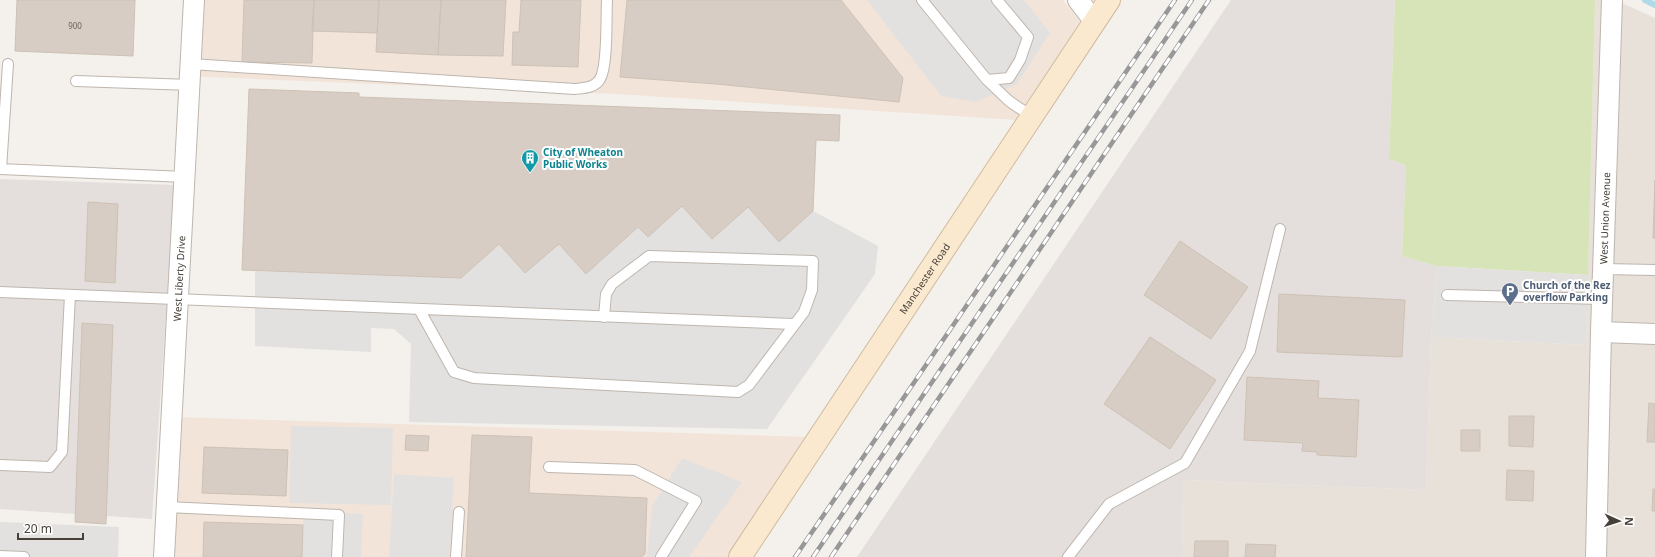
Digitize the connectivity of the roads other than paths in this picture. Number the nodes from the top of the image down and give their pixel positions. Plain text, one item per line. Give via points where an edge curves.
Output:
1 (194, 0) edge
2 (607, 0) edge
3 (922, 0) edge
4 (997, 0) edge
5 (1078, 0) edge
6 (1109, 0) edge
7 (1612, 0) edge
8 (1094, 21) junction
9 (8, 64) dead end
10 (191, 64) junction
11 (987, 80) junction
12 (76, 81) dead end
13 (191, 85) junction
14 (1031, 116) junction
15 (1, 169) edge
16 (186, 177) junction
17 (1280, 229) dead end
18 (1603, 269) junction
19 (1655, 270) edge
20 (0, 292) edge
21 (70, 295) junction
22 (1447, 295) dead end
23 (179, 299) junction
24 (1602, 299) junction
25 (419, 309) junction
26 (604, 317) junction
27 (793, 324) junction
28 (1601, 332) junction
29 (1655, 334) edge
30 (0, 464) edge
31 (549, 467) dead end
32 (167, 507) junction
33 (459, 512) dead end
34 (0, 556) edge
35 (743, 556) edge
36 (24, 557) edge
37 (164, 557) edge
38 (337, 557) edge
39 (456, 557) edge
40 (661, 557) edge
41 (1068, 557) edge
42 (1596, 557) edge

1 - 10 street, West Liberty Drive
2 - 10 lane via 604,69 599,80 589,88
3 - 11 lane
4 - 11 lane via 1028,37 1020,60 1009,78
5 - 8 street
6 - 8 street, Manchester Road
7 - 18 street, West Union Avenue
8 - 14 street, Manchester Road
9 - 15 lane
10 - 13 street, West Liberty Drive
11 - 14 lane via 1009,101
12 - 13 lane
13 - 16 street, West Liberty Drive
14 - 35 street, Manchester Road
15 - 16 lane
16 - 23 street, West Liberty Drive
17 - 41 lane via 1250,351 1185,463 1109,504
18 - 19 lane
18 - 24 street, West Union Avenue
20 - 21 lane
21 - 23 lane
21 - 30 lane via 62,452 50,467
22 - 24 lane
23 - 25 lane
23 - 32 street, West Liberty Drive
24 - 28 street, West Union Avenue
25 - 26 lane
25 - 27 lane via 454,372 474,378 738,392 749,385
26 - 27 lane
26 - 27 lane via 606,294 612,284 649,256 813,261 812,290 804,312
28 - 29 street
28 - 42 street, West Union Avenue
31 - 40 lane via 635,470 696,501
32 - 37 street, West Liberty Drive
32 - 38 lane via 339,515
33 - 39 lane
34 - 36 lane

